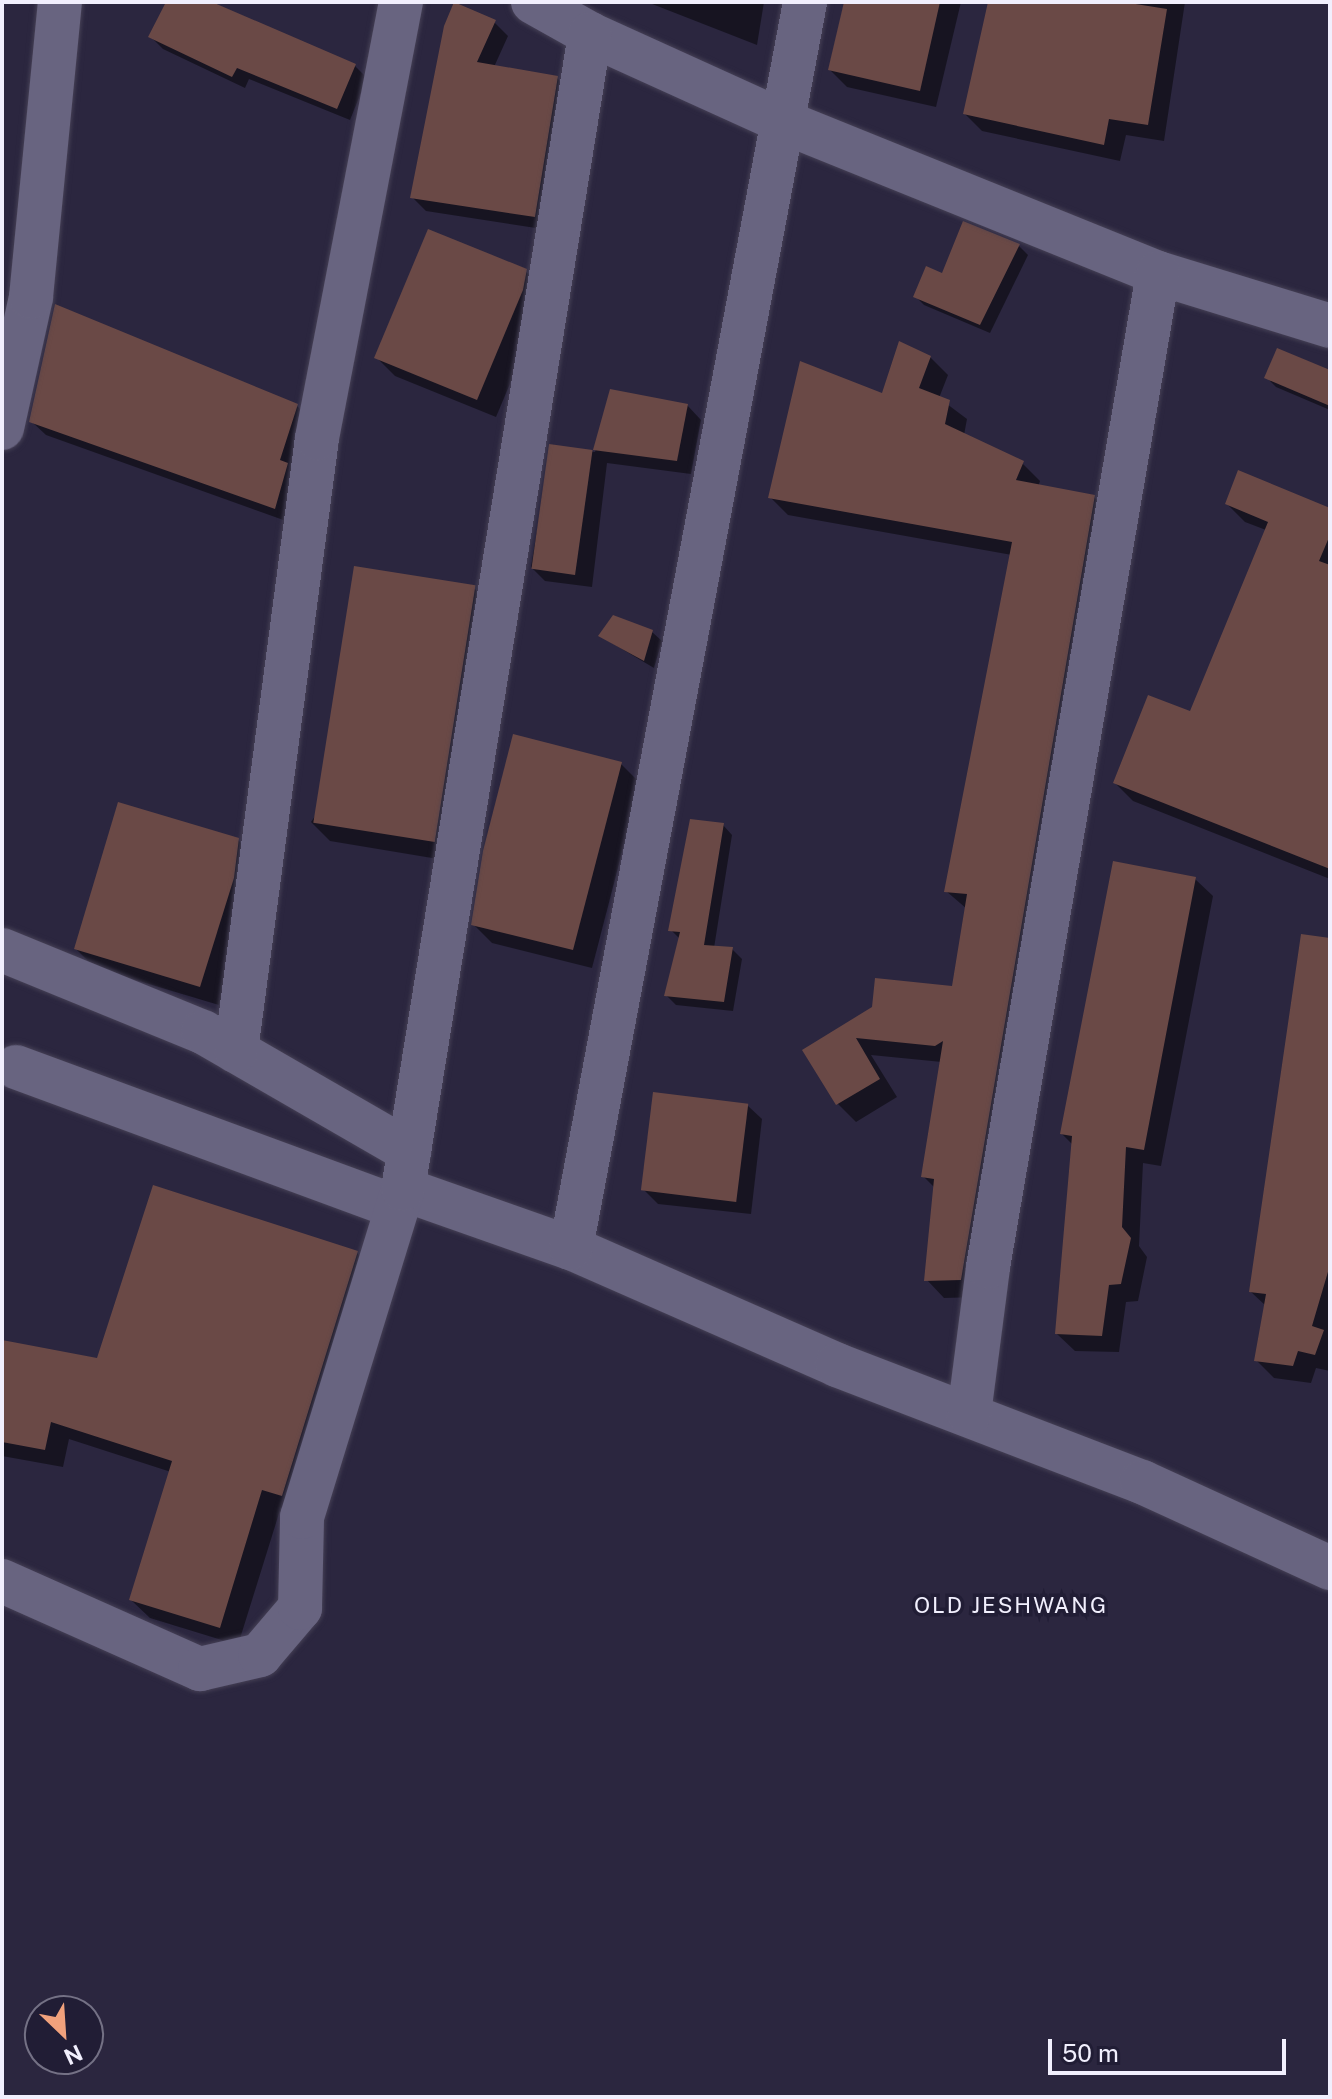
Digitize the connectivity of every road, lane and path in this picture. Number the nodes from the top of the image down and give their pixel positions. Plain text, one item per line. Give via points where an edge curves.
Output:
1 (60, 2) edge
2 (401, 2) edge
3 (533, 2) edge
4 (805, 2) edge
5 (590, 34) junction
6 (784, 122) junction
7 (1158, 273) junction
8 (1330, 326) edge
9 (2, 428) edge
10 (2, 950) edge
11 (236, 1051) junction
12 (16, 1067) dead end
13 (403, 1182) junction
14 (571, 1248) junction
15 (969, 1414) junction
16 (1330, 1568) edge
17 (2, 1581) edge

1 - 9 street via 31,297
2 - 11 street via 317,438
3 - 5 street
4 - 6 street
5 - 6 street
5 - 13 street
6 - 7 street
6 - 14 street
7 - 8 street
7 - 15 street via 990,1252
10 - 11 street via 203,1032
11 - 13 street
12 - 13 street
13 - 14 street
13 - 17 street via 302,1517 300,1608 260,1655 200,1669
14 - 15 street via 837,1365
15 - 16 street via 1142,1482

